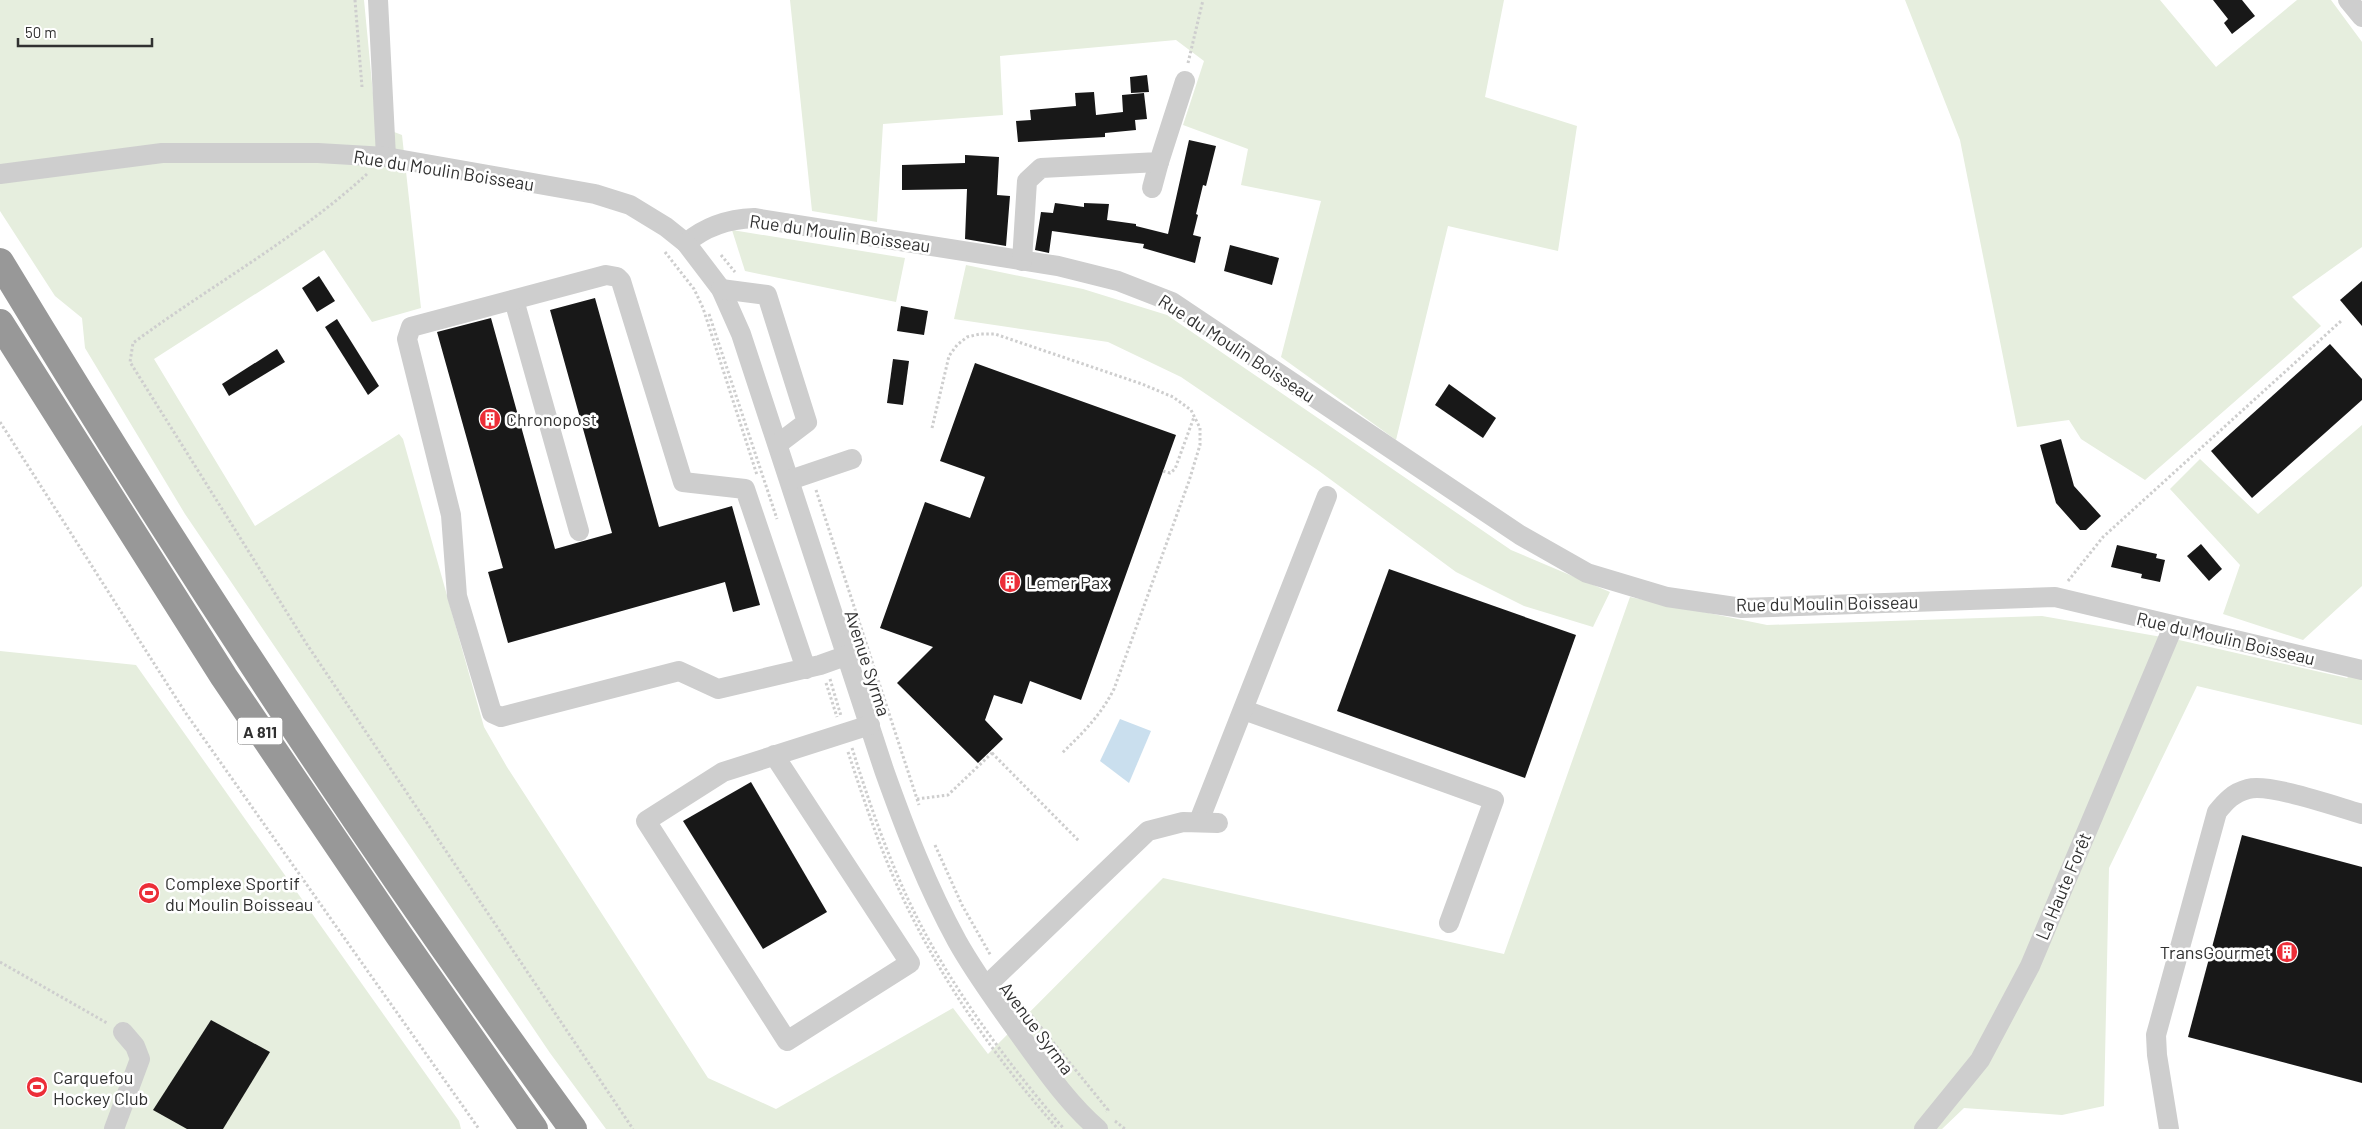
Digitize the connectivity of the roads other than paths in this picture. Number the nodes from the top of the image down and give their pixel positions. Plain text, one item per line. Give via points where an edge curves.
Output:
1 (378, 0) edge
2 (2348, 0) edge
3 (2362, 17) edge
4 (1185, 81) road end
5 (386, 157) junction
6 (1158, 162) junction
7 (0, 174) edge
8 (1152, 188) dead end
9 (681, 251) junction
10 (1022, 261) junction
11 (0, 262) edge
12 (722, 288) junction
13 (514, 300) junction
14 (0, 323) edge
15 (778, 444) junction
16 (852, 459) dead end
17 (797, 477) junction
18 (1327, 496) dead end
19 (579, 531) dead end
20 (2173, 627) junction
21 (848, 655) junction
22 (806, 668) junction
23 (2362, 670) edge
24 (1244, 710) junction
25 (870, 725) junction
26 (774, 755) junction
27 (2362, 814) edge
28 (1450, 923) dead end
29 (992, 982) junction
30 (123, 1032) road end
31 (114, 1129) edge
32 (534, 1129) edge
33 (573, 1129) edge
34 (1098, 1129) edge
35 (1924, 1129) edge
36 (2169, 1129) edge

1 - 5 street
2 - 3 street
4 - 6 street
5 - 7 street, Rue du Moulin Boisseau via 318,153 162,153
5 - 9 street, Rue du Moulin Boisseau via 595,194 630,205 671,231
6 - 8 street
6 - 10 street via 1041,168 1027,181
9 - 10 street, Rue du Moulin Boisseau via 701,231 734,218 754,218
9 - 12 street, Avenue Syrma
10 - 20 street, Rue du Moulin Boisseau via 1118,281 1172,302 1520,535 1587,573 1667,597 1742,608 2055,597
11 - 33 highway, A 811 via 246,652 396,877
12 - 15 street, Avenue Syrma
12 - 15 street via 767,296 807,422
13 - 19 street
13 - 22 street via 606,275 617,276 621,281 683,482 745,489
13 - 22 street via 411,327 407,339 452,516 457,596 492,713 501,717 679,671 718,689
14 - 32 highway, A 811 via 224,677
15 - 17 street, Avenue Syrma
16 - 17 street
17 - 21 street, Avenue Syrma
18 - 24 street
20 - 23 street, Rue du Moulin Boisseau
20 - 35 street, La Haute Forêt via 2030,966 1980,1060
21 - 22 street
21 - 25 street, Avenue Syrma
24 - 28 street via 1494,800
24 - 29 street via 1209,822 1183,822 1148,831
25 - 26 street
25 - 29 street, Avenue Syrma via 910,841 932,893 958,943
26 - 26 street via 723,772 646,822 787,1041 910,963
27 - 36 street via 2269,789 2249,789 2228,798 2217,812 2156,1035
29 - 34 street, Avenue Syrma via 1039,1061
30 - 31 street via 135,1046 140,1059

